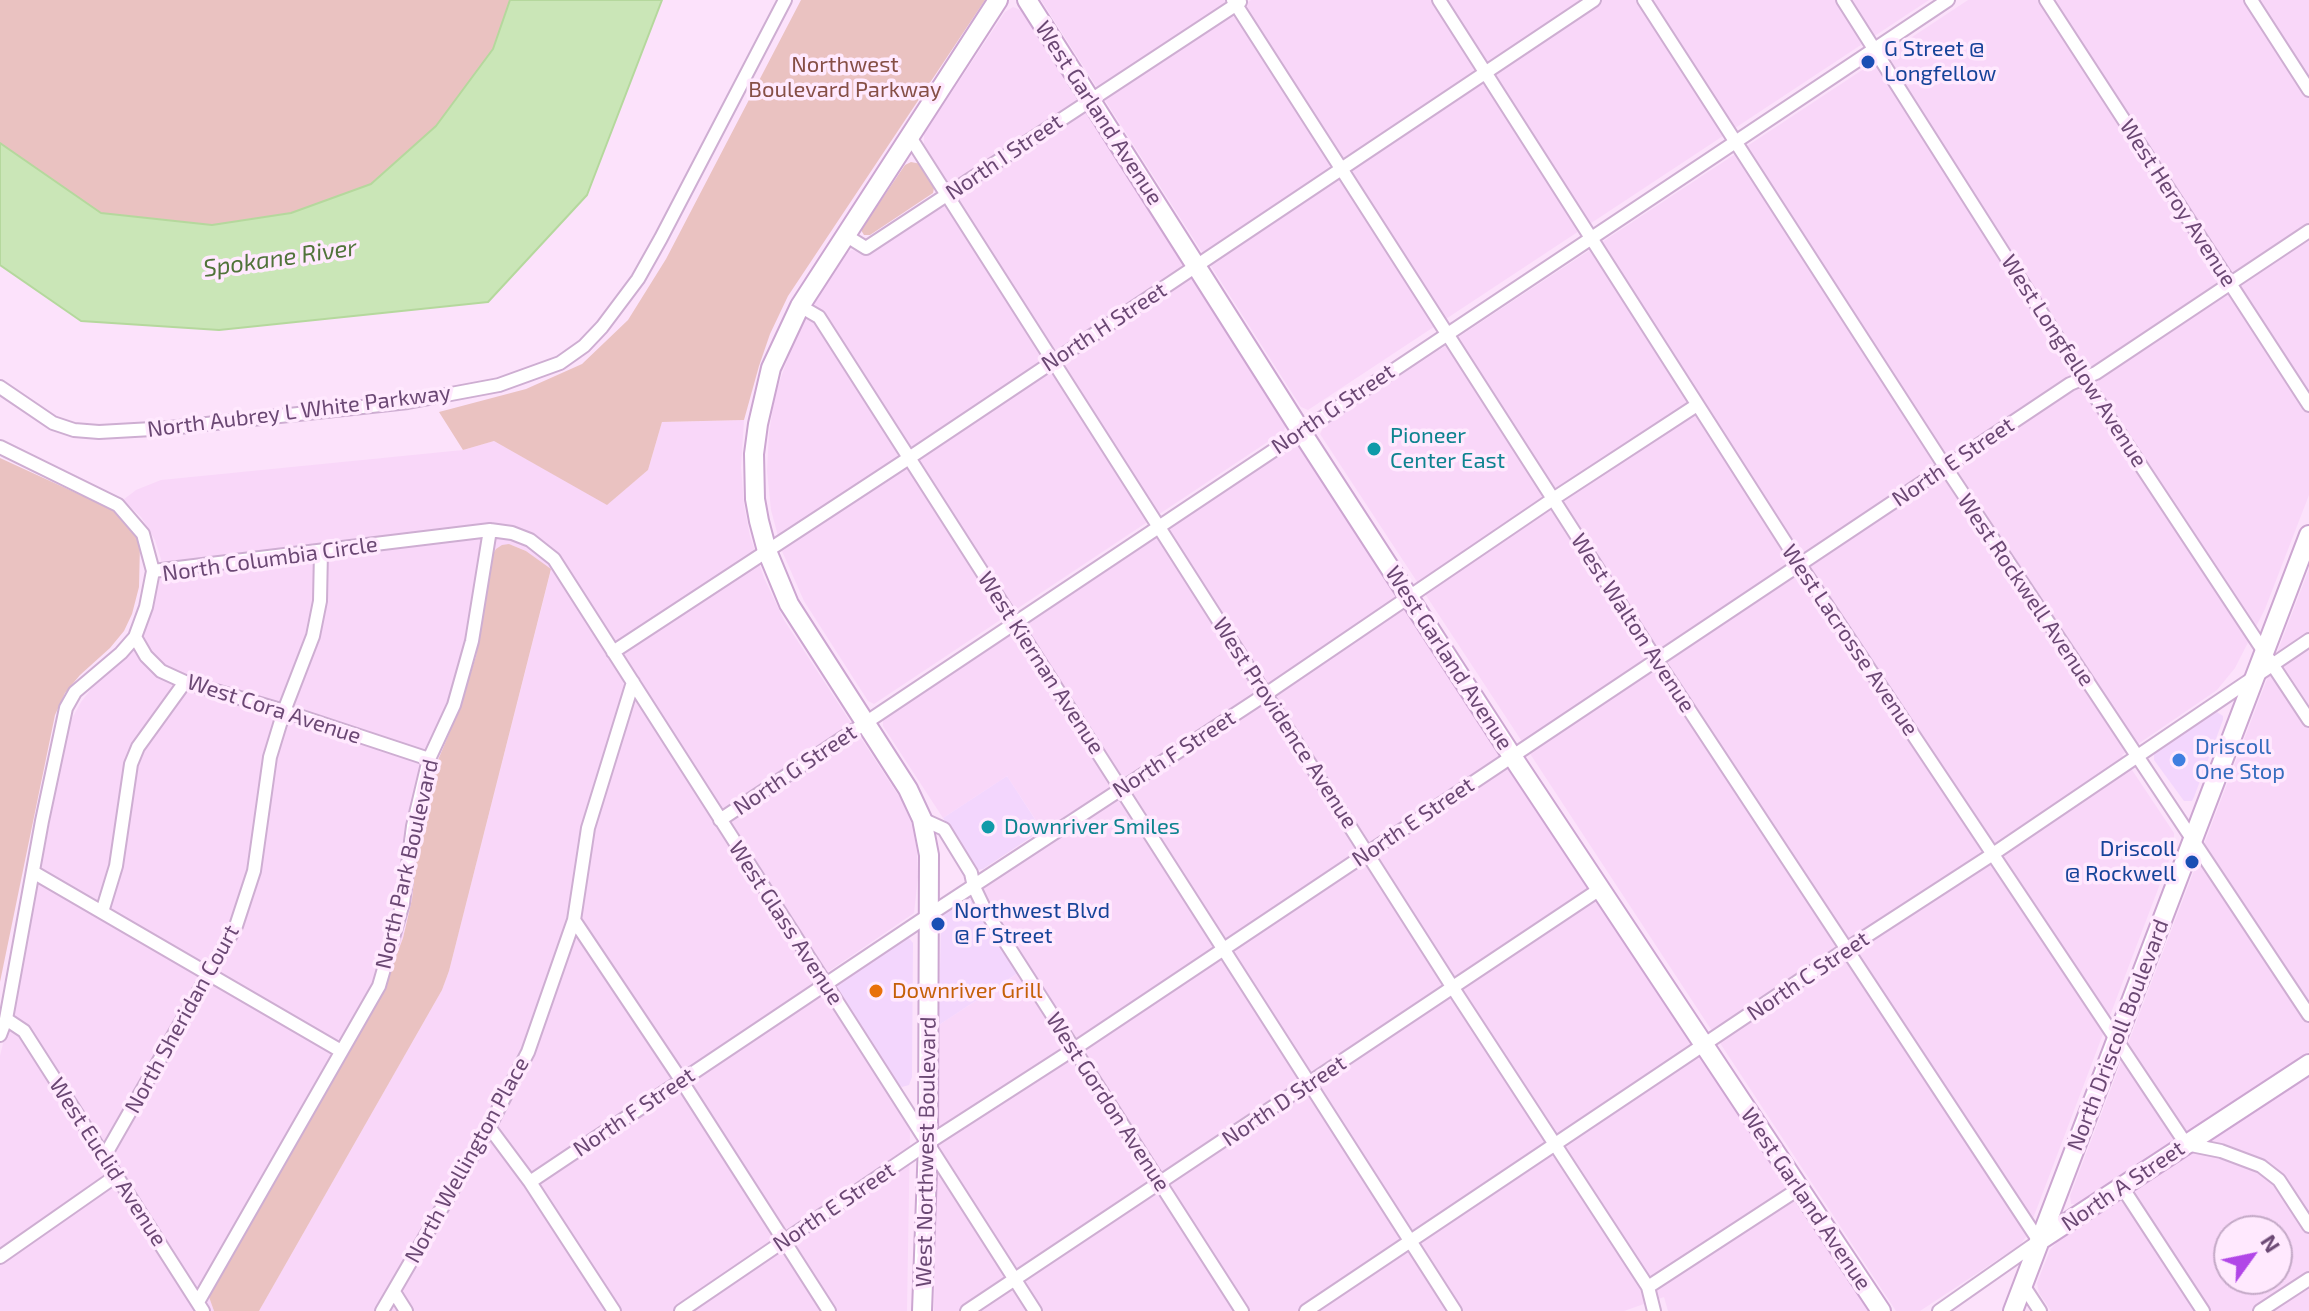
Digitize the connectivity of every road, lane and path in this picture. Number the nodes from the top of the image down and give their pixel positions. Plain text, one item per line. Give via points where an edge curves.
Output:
1 (785, 0) edge
2 (998, 0) edge
3 (1027, 0) edge
4 (1439, 0) edge
5 (1594, 0) edge
6 (1644, 0) edge
7 (1843, 0) edge
8 (1948, 0) edge
9 (2046, 0) edge
10 (2251, 0) edge
11 (1237, 1) edge
12 (1874, 48) junction
13 (1485, 72) junction
14 (2309, 90) edge
15 (1090, 99) junction
16 (910, 137) junction
17 (1734, 141) junction
18 (1341, 169) junction
19 (948, 195) junction
20 (2309, 231) edge
21 (845, 235) junction
22 (1592, 238) junction
23 (1197, 267) junction
24 (2230, 284) junction
25 (800, 306) junction
26 (1447, 334) junction
27 (1053, 360) junction
28 (2083, 378) junction
29 (0, 387) edge
30 (1697, 405) junction
31 (2309, 405) edge
32 (1301, 431) junction
33 (0, 447) edge
34 (909, 458) junction
35 (1946, 468) junction
36 (1553, 499) junction
37 (1158, 526) junction
38 (490, 530) junction
39 (2309, 535) edge
40 (530, 540) joint
41 (321, 551) junction
42 (767, 551) junction
43 (1800, 565) junction
44 (153, 571) junction
45 (1409, 597) junction
46 (1014, 623) junction
47 (135, 637) junction
48 (2309, 640) edge
49 (613, 652) junction
50 (2268, 659) junction
51 (1657, 661) junction
52 (2254, 678) junction
53 (185, 682) junction
54 (633, 682) junction
55 (1266, 694) junction
56 (284, 711) junction
57 (2309, 720) edge
58 (865, 722) junction
59 (1512, 756) junction
60 (2137, 756) junction
61 (429, 759) junction
62 (1122, 788) junction
63 (922, 819) junction
64 (720, 820) junction
65 (2192, 840) junction
66 (1367, 852) junction
67 (1993, 854) junction
68 (33, 872) junction
69 (974, 887) junction
70 (1600, 889) junction
71 (102, 912) junction
72 (929, 915) junction
73 (574, 920) junction
74 (1223, 948) junction
75 (1848, 948) junction
76 (209, 976) junction
77 (826, 985) junction
78 (1453, 988) junction
79 (2309, 1015) edge
80 (6, 1019) junction
81 (0, 1035) edge
82 (2117, 1040) junction
83 (1704, 1045) junction
84 (1074, 1049) junction
85 (341, 1051) junction
86 (2309, 1064) edge
87 (681, 1080) junction
88 (1310, 1083) junction
89 (489, 1127) junction
90 (928, 1143) junction
91 (2186, 1144) junction
92 (1555, 1145) junction
93 (104, 1157) junction
94 (116, 1176) junction
95 (530, 1182) junction
96 (1161, 1183) junction
97 (2122, 1187) junction
98 (1800, 1188) junction
99 (2309, 1226) edge
100 (784, 1240) junction
101 (1411, 1241) junction
102 (2039, 1241) junction
103 (0, 1257) edge
104 (2309, 1279) edge
105 (1015, 1280) junction
106 (2023, 1285) junction
107 (1648, 1287) junction
108 (394, 1292) junction
109 (200, 1306) edge
110 (382, 1311) edge
111 (406, 1311) edge
112 (614, 1311) edge
113 (681, 1311) edge
114 (829, 1311) edge
115 (922, 1311) edge
116 (967, 1311) edge
117 (1035, 1311) edge
118 (1242, 1311) edge
119 (1306, 1311) edge
120 (1455, 1311) edge
121 (1653, 1311) edge
122 (1881, 1311) edge
123 (1939, 1311) edge
124 (2013, 1311) edge
125 (2040, 1311) edge
126 (2203, 1311) edge
127 (2260, 1311) edge

1 - 29 street, North Aubrey L White Parkway via 638,279 602,327 560,363 499,385 408,402 99,432 53,423
2 - 16 main road, West Northwest Boulevard
3 - 15 main road, West Garland Avenue
4 - 13 street, West Lacrosse Avenue
5 - 13 street, North H Street
6 - 17 street, West Rockwell Avenue
7 - 12 street, West Longfellow Avenue
8 - 12 street, North G Street
9 - 24 street, West Heroy Avenue
10 - 14 street
11 - 15 street, North I Street
11 - 18 street, West Walton Avenue
12 - 17 street, North G Street
12 - 28 street, West Longfellow Avenue
13 - 18 street, North H Street
13 - 22 street, West Lacrosse Avenue
15 - 19 street, North I Street
15 - 23 main road, West Garland Avenue
16 - 19 street, West Providence Avenue
16 - 21 main road, West Northwest Boulevard
17 - 22 street, North G Street
17 - 35 street, West Rockwell Avenue
18 - 23 street, North H Street
18 - 26 street, West Walton Avenue
19 - 21 street, North I Street via 866,248
19 - 27 street, West Providence Avenue
20 - 24 street, North E Street
21 - 25 main road, West Northwest Boulevard
22 - 26 street, North G Street
22 - 30 street, West Lacrosse Avenue
23 - 27 street, North H Street
23 - 32 main road, West Garland Avenue
24 - 28 street, North E Street
24 - 31 street, West Heroy Avenue
25 - 34 street, West Kiernan Avenue via 819,317
25 - 42 main road, West Northwest Boulevard via 771,368 758,424 755,499
26 - 32 street, North G Street
26 - 36 street, West Walton Avenue
27 - 34 street, North H Street
27 - 37 street, West Providence Avenue
28 - 35 street, North E Street
28 - 50 street, West Longfellow Avenue
30 - 36 street, North F Street
30 - 43 street, West Lacrosse Avenue
32 - 37 street, North G Street
32 - 45 main road, West Garland Avenue
33 - 44 street via 118,505 143,534
34 - 42 street, North H Street
34 - 46 street, West Kiernan Avenue
35 - 43 street, North E Street
35 - 60 street, West Rockwell Avenue
36 - 45 street, North F Street
36 - 51 street, West Walton Avenue
37 - 46 street, North G Street
37 - 55 street, West Providence Avenue
38 - 40 street, North Columbia Circle
38 - 41 street, North Columbia Circle
38 - 61 street, North Park Boulevard via 472,641 454,705
39 - 50 main road, North Driscoll Boulevard
40 - 49 street, West Glass Avenue via 554,559
41 - 44 street, North Columbia Circle
41 - 56 street, North Sheridan Court via 313,636
42 - 49 street, North H Street
42 - 58 main road, West Northwest Boulevard via 789,604
43 - 51 street, North E Street
43 - 67 street, West Lacrosse Avenue
44 - 47 street, North Columbia Circle
45 - 55 street, North F Street
45 - 59 main road, West Garland Avenue
46 - 58 street, North G Street
46 - 62 street, West Kiernan Avenue
47 - 53 street, West Cora Avenue via 161,671
47 - 68 street, North Columbia Circle via 75,692 66,708
48 - 50 street
49 - 54 street, West Glass Avenue
50 - 52 main road, North Driscoll Boulevard
50 - 57 street, West Longfellow Avenue
51 - 59 street, North E Street
51 - 75 street, West Walton Avenue
52 - 60 street, North C Street
52 - 65 main road, North Driscoll Boulevard
53 - 56 street, West Cora Avenue
53 - 71 street via 131,764 116,866
54 - 64 street, West Glass Avenue
54 - 73 street, North Wellington Place via 588,828
55 - 62 street, North F Street
55 - 66 street, West Providence Avenue
56 - 61 street, West Cora Avenue
56 - 76 street, North Sheridan Court via 270,757 254,871 236,926
58 - 63 main road, West Northwest Boulevard
58 - 64 street, North G Street
59 - 66 street, North E Street
59 - 70 main road, West Garland Avenue
60 - 65 street, West Rockwell Avenue
60 - 67 street, North C Street
61 - 85 street, North Park Boulevard via 403,903 379,986
62 - 69 street, North F Street
62 - 74 street, West Kiernan Avenue
63 - 69 street, West Gordon Avenue via 944,829
63 - 72 main road, West Northwest Boulevard via 929,855
64 - 77 street, West Glass Avenue
65 - 79 street, West Rockwell Avenue
65 - 82 main road, North Driscoll Boulevard
66 - 74 street, North E Street
66 - 78 street, West Providence Avenue
67 - 75 street, North C Street
67 - 82 street, West Lacrosse Avenue
68 - 71 street
68 - 80 street, North Columbia Circle
69 - 72 street, North F Street
69 - 84 street, West Gordon Avenue
70 - 78 street, North D Street
70 - 83 main road, West Garland Avenue
71 - 76 street
72 - 77 street, North F Street
72 - 90 main road, West Northwest Boulevard
73 - 87 street
73 - 89 street, North Wellington Place via 528,1052
74 - 84 street, North E Street
74 - 88 street, West Kiernan Avenue
75 - 83 street, North C Street
75 - 102 street, West Walton Avenue
76 - 85 street
76 - 93 street, North Sheridan Court
77 - 87 street, North F Street
77 - 90 street, West Glass Avenue
78 - 88 street, North D Street
78 - 92 street, West Providence Avenue
80 - 81 street, North Columbia Circle
80 - 93 street, West Euclid Avenue via 24,1031
82 - 91 street, West Lacrosse Avenue
82 - 102 main road, North Driscoll Boulevard
83 - 92 street, North C Street
83 - 98 main road, West Garland Avenue
84 - 90 street, North E Street
84 - 96 street, West Gordon Avenue
85 - 109 street, North Park Boulevard
86 - 91 main road, North A Street
87 - 95 street, North F Street
87 - 100 street
88 - 96 street, North D Street
88 - 101 street, West Kiernan Avenue
89 - 95 street
89 - 108 street, North Wellington Place
90 - 100 street, North E Street
90 - 105 street, West Glass Avenue
90 - 115 main road, West Northwest Boulevard
91 - 97 main road, North A Street
91 - 99 street via 2261,1166 2279,1180
92 - 101 street, North C Street
92 - 107 street, West Providence Avenue
93 - 94 street, West Euclid Avenue
94 - 103 street
94 - 109 street, West Euclid Avenue
95 - 112 street
96 - 105 street, North D Street
96 - 118 street, West Gordon Avenue
97 - 102 main road, North A Street
97 - 126 street
98 - 107 street
98 - 122 main road, West Garland Avenue
100 - 113 street, North E Street
100 - 114 street
101 - 119 street, North C Street
101 - 120 street, West Kiernan Avenue
102 - 106 main road, North Driscoll Boulevard
102 - 123 street, North A Street
104 - 127 street
105 - 116 street, North D Street
105 - 117 street, West Glass Avenue
106 - 124 main road, North Driscoll Boulevard
106 - 125 street
107 - 121 street, West Providence Avenue
108 - 110 street, North Wellington Place
108 - 111 street

